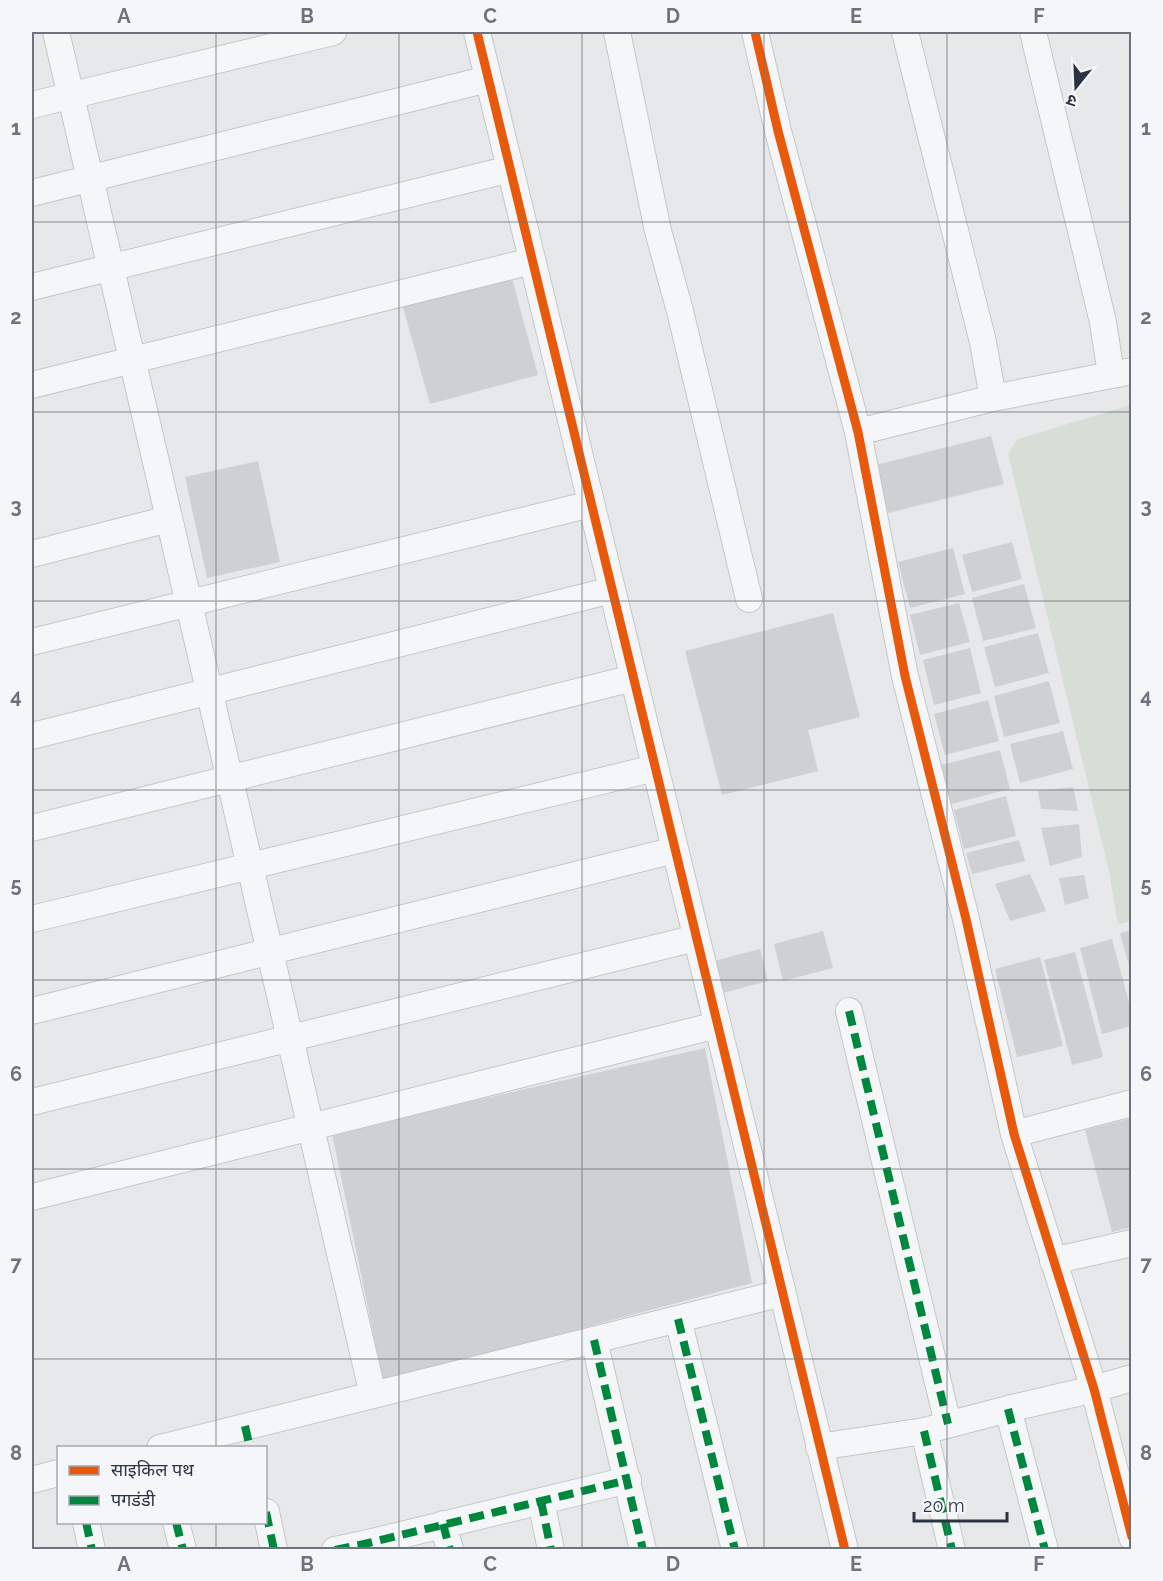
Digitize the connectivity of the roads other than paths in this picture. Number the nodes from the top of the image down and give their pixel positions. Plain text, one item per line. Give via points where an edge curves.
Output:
1 (56, 32) edge
2 (333, 32) edge
3 (477, 32) edge
4 (617, 32) edge
5 (755, 32) edge
6 (905, 32) edge
7 (1033, 32) edge
8 (488, 79) junction
9 (71, 95) junction
10 (32, 105) edge
11 (510, 169) junction
12 (90, 178) junction
13 (32, 193) edge
14 (532, 261) junction
15 (111, 267) junction
16 (32, 287) edge
17 (132, 360) junction
18 (1121, 372) edge
19 (32, 385) edge
20 (993, 398) junction
21 (858, 432) junction
22 (591, 504) junction
23 (169, 519) junction
24 (32, 554) edge
25 (612, 590) junction
26 (749, 599) dead end
27 (189, 603) junction
28 (32, 642) edge
29 (633, 678) junction
30 (210, 691) junction
31 (32, 736) edge
32 (655, 768) junction
33 (230, 778) junction
34 (32, 828) edge
35 (675, 850) junction
36 (250, 866) junction
37 (32, 919) edge
38 (696, 938) junction
39 (270, 951) junction
40 (32, 1011) edge
41 (849, 1011) dead end
42 (717, 1025) junction
43 (290, 1038) junction
44 (32, 1102) edge
45 (1131, 1103) edge
46 (311, 1127) junction
47 (1014, 1134) junction
48 (32, 1197) edge
49 (1131, 1242) edge
50 (1053, 1261) junction
51 (782, 1293) junction
52 (678, 1319) junction
53 (594, 1340) junction
54 (1131, 1378) edge
55 (1094, 1389) junction
56 (373, 1395) junction
57 (1008, 1409) junction
58 (936, 1427) junction
59 (248, 1437) edge
60 (176, 1446) edge
61 (819, 1447) junction
62 (57, 1473) edge
63 (32, 1479) edge
64 (628, 1480) junction
65 (541, 1501) junction
66 (267, 1517) edge
67 (86, 1524) edge
68 (176, 1524) edge
69 (443, 1524) junction
70 (1131, 1538) edge
71 (365, 1547) edge
72 (92, 1550) edge
73 (183, 1550) edge
74 (274, 1550) edge
75 (335, 1550) edge
76 (450, 1550) edge
77 (551, 1550) edge
78 (643, 1550) edge
79 (735, 1550) edge
80 (845, 1550) edge
81 (952, 1550) edge
82 (1045, 1550) edge

1 - 9 street
2 - 9 street
3 - 8 street
4 - 26 street via 658,231
5 - 21 street
6 - 20 street via 983,342
7 - 18 street via 1102,322
8 - 11 street
8 - 12 street
9 - 10 street
9 - 12 street
11 - 14 street
11 - 15 street
12 - 13 street
12 - 15 street
14 - 17 street
14 - 22 street
15 - 16 street
15 - 17 street
17 - 19 street
17 - 23 street
18 - 20 street
20 - 21 street
21 - 47 street via 905,676 966,919
22 - 25 street
22 - 27 street
23 - 24 street
23 - 27 street
25 - 29 street
25 - 30 street
27 - 28 street
27 - 30 street
29 - 32 street
29 - 33 street
30 - 31 street
30 - 33 street
32 - 35 street
32 - 36 street
33 - 34 street
33 - 36 street
35 - 38 street
35 - 39 street
36 - 37 street
36 - 39 street
38 - 42 street
38 - 43 street
39 - 40 street
39 - 43 street
41 - 58 street
42 - 46 street
42 - 51 street
43 - 44 street
43 - 46 street
45 - 47 street
46 - 48 street
46 - 56 street
47 - 50 street
49 - 50 street
50 - 55 street
51 - 52 street
51 - 61 street
52 - 53 street
52 - 79 street
53 - 56 street
53 - 64 street
54 - 55 street
55 - 57 street
55 - 70 street
56 - 59 street
57 - 58 street
57 - 82 street
58 - 61 street
58 - 81 street
59 - 60 street
61 - 80 street
62 - 63 street
64 - 65 street
64 - 78 street
65 - 69 street
65 - 77 street
66 - 74 street
67 - 72 street
68 - 73 street
69 - 71 street
69 - 76 street
71 - 75 street

